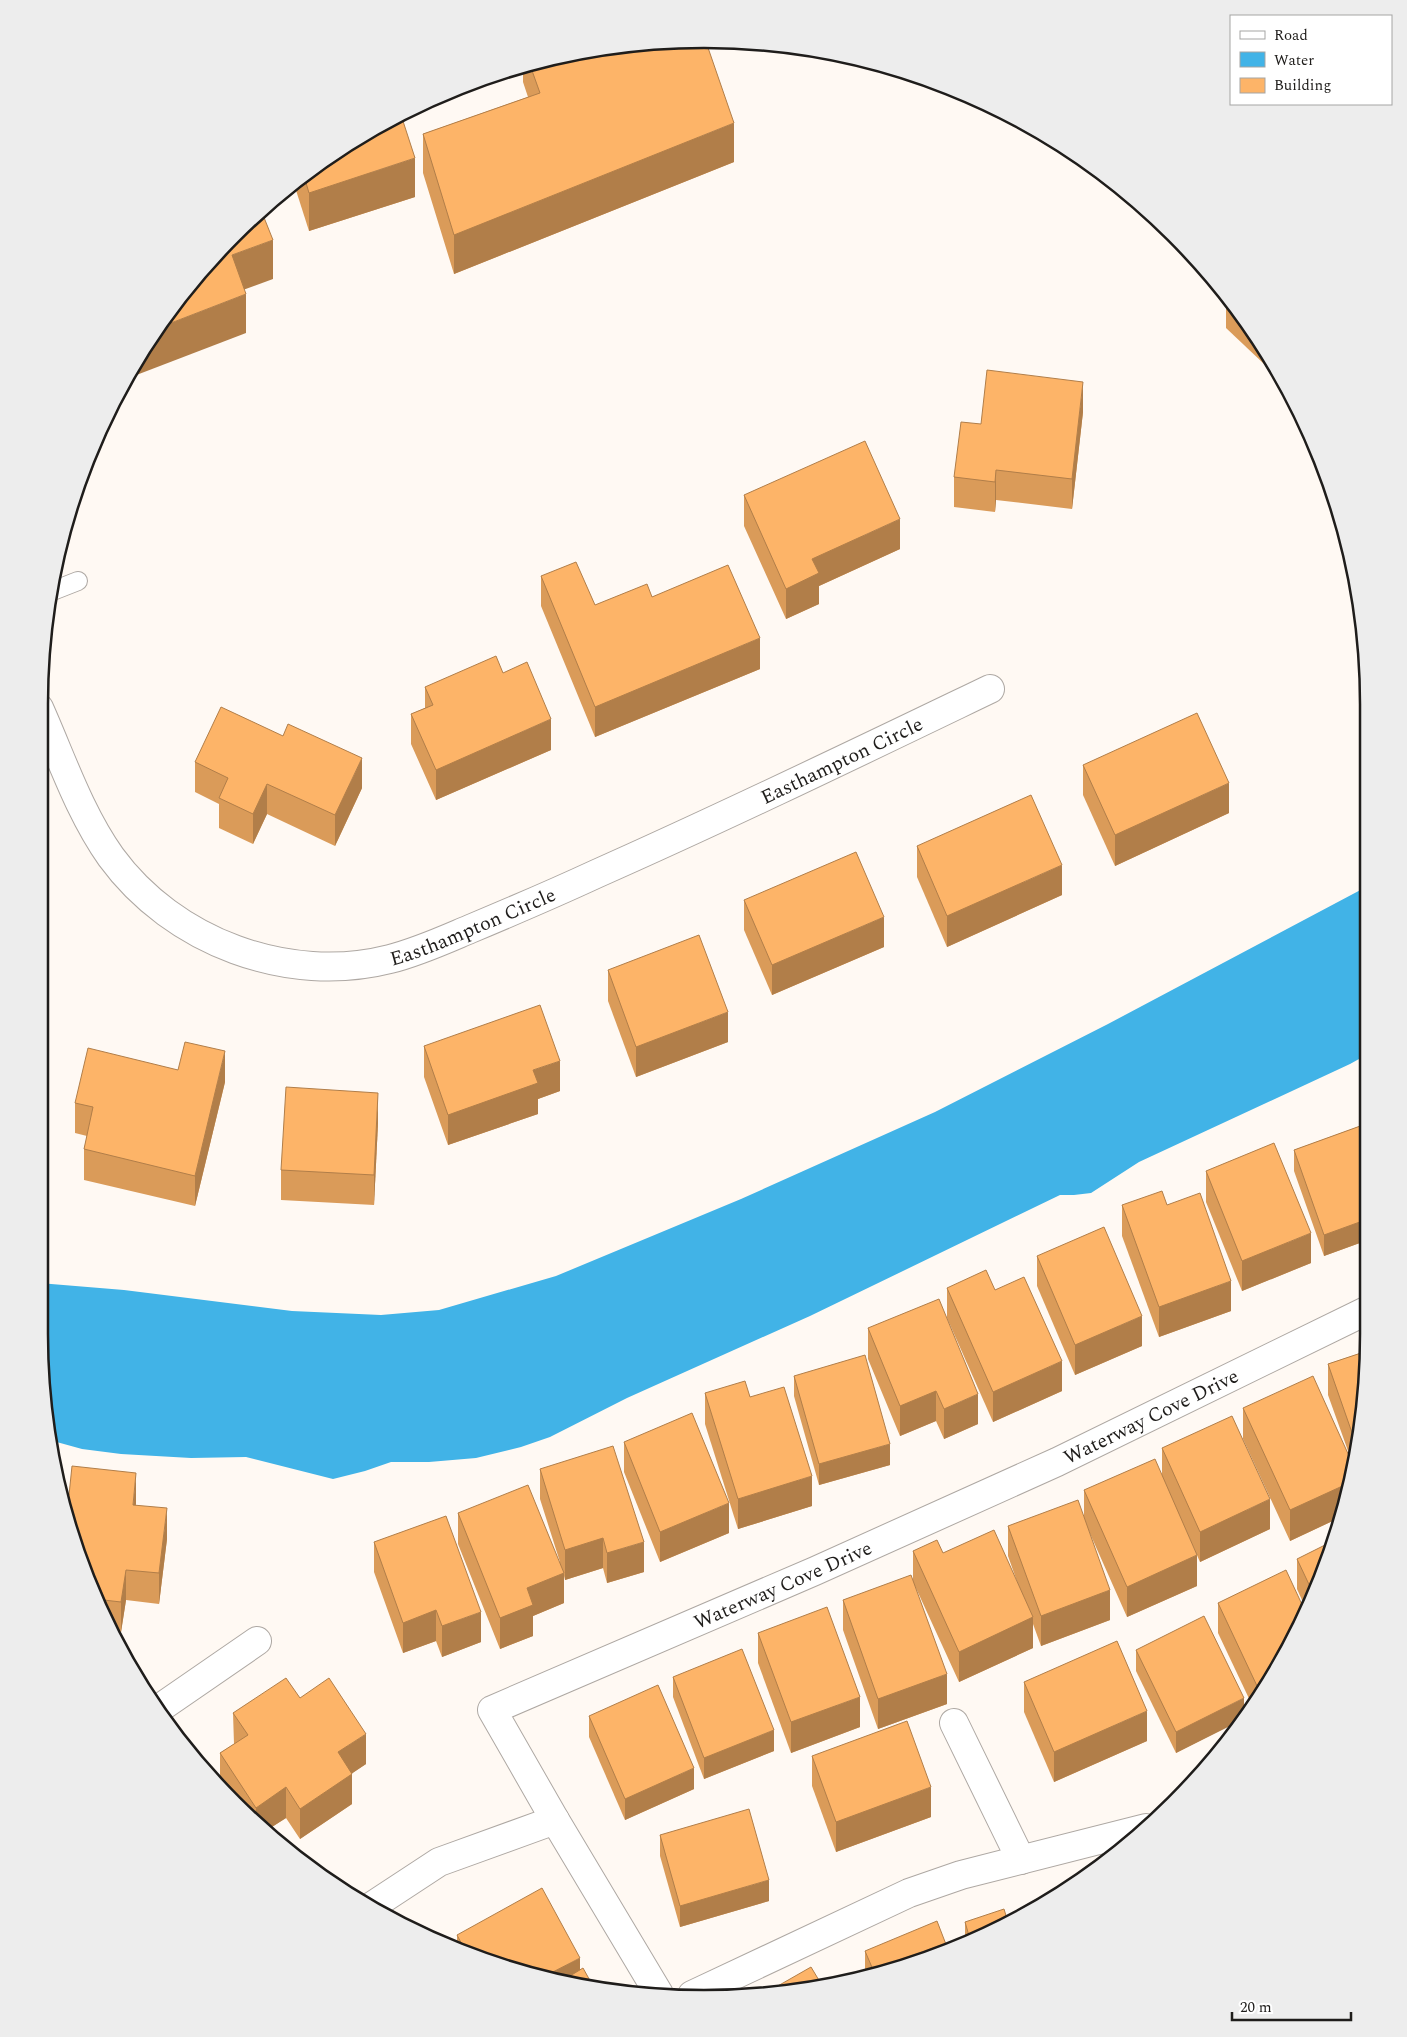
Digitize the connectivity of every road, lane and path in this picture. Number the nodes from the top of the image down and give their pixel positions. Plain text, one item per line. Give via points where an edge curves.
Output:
1 (78, 581) dead end
2 (58, 589) edge
3 (990, 689) dead end
4 (48, 728) edge
5 (1360, 1314) edge
6 (257, 1641) dead end
7 (163, 1706) edge
8 (954, 1723) dead end
9 (555, 1820) junction
10 (1130, 1832) edge
11 (1021, 1860) junction
12 (377, 1903) edge
13 (655, 1987) edge
14 (703, 1990) edge

1 - 2 lane
3 - 4 street, Easthampton Circle via 718,820 527,905 427,947 357,965 280,962 234,950 179,921 154,902 112,858 95,831
5 - 9 street, Waterway Cove Drive via 1057,1462 815,1571 492,1710
6 - 7 street
8 - 11 street
9 - 12 street via 439,1862
9 - 13 street, Waterway Cove Drive
10 - 11 street
11 - 14 street via 908,1893

